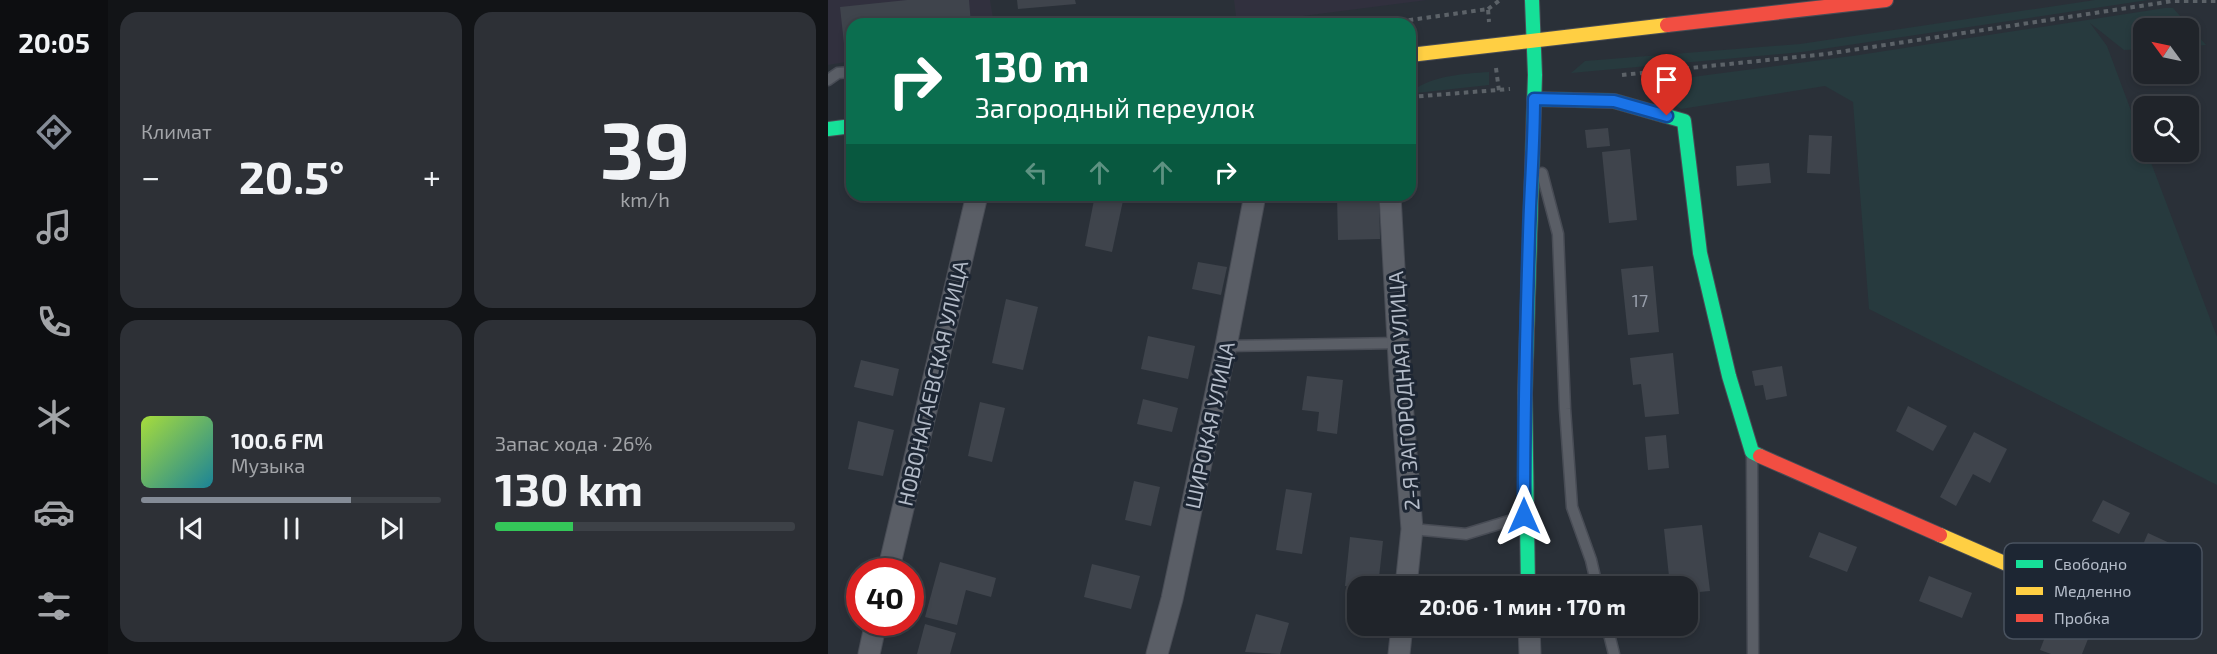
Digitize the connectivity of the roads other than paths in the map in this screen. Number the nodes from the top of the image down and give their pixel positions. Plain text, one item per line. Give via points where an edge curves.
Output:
1 (1532, 0) edge
2 (1886, 0) edge
3 (1536, 40) junction
4 (1416, 54) edge
5 (846, 73) edge
6 (828, 80) edge
7 (1534, 99) junction
8 (846, 127) edge
9 (828, 129) edge
10 (1534, 142) junction
11 (976, 201) edge
12 (1254, 201) edge
13 (1390, 201) edge
14 (1398, 343) junction
15 (1226, 346) junction
16 (1752, 452) junction
17 (1524, 516) junction
18 (1412, 529) junction
19 (891, 558) edge
20 (2004, 563) edge
21 (1407, 576) edge
22 (1527, 576) edge
23 (1595, 576) edge
24 (873, 636) edge
25 (1401, 636) edge
26 (1529, 636) edge
27 (1610, 636) edge
28 (869, 654) edge
29 (1157, 654) edge
30 (1399, 654) edge
31 (1530, 654) edge
32 (1614, 654) edge
33 (1753, 654) edge

1 - 3 street
2 - 3 street
3 - 4 street
3 - 7 street
5 - 6 lane
7 - 10 street
7 - 16 street via 1614,101 1684,121 1700,253 1729,376
8 - 9 street
10 - 17 street
10 - 23 lane via 1558,234 1572,507
11 - 19 street, НОВОНАГАЕВСКАЯ УЛИЦА
12 - 15 street, ШИРОКАЯ УЛИЦА
13 - 14 street, 2-Я ЗАГОРОДНАЯ УЛИЦА
14 - 15 lane
14 - 18 street, 2-Я ЗАГОРОДНАЯ УЛИЦА
15 - 29 street, ШИРОКАЯ УЛИЦА
16 - 20 street
16 - 33 lane
17 - 18 lane via 1466,534
17 - 22 street
18 - 21 street, 2-Я ЗАГОРОДНАЯ УЛИЦА
24 - 28 street
25 - 30 street
26 - 31 street
27 - 32 lane

